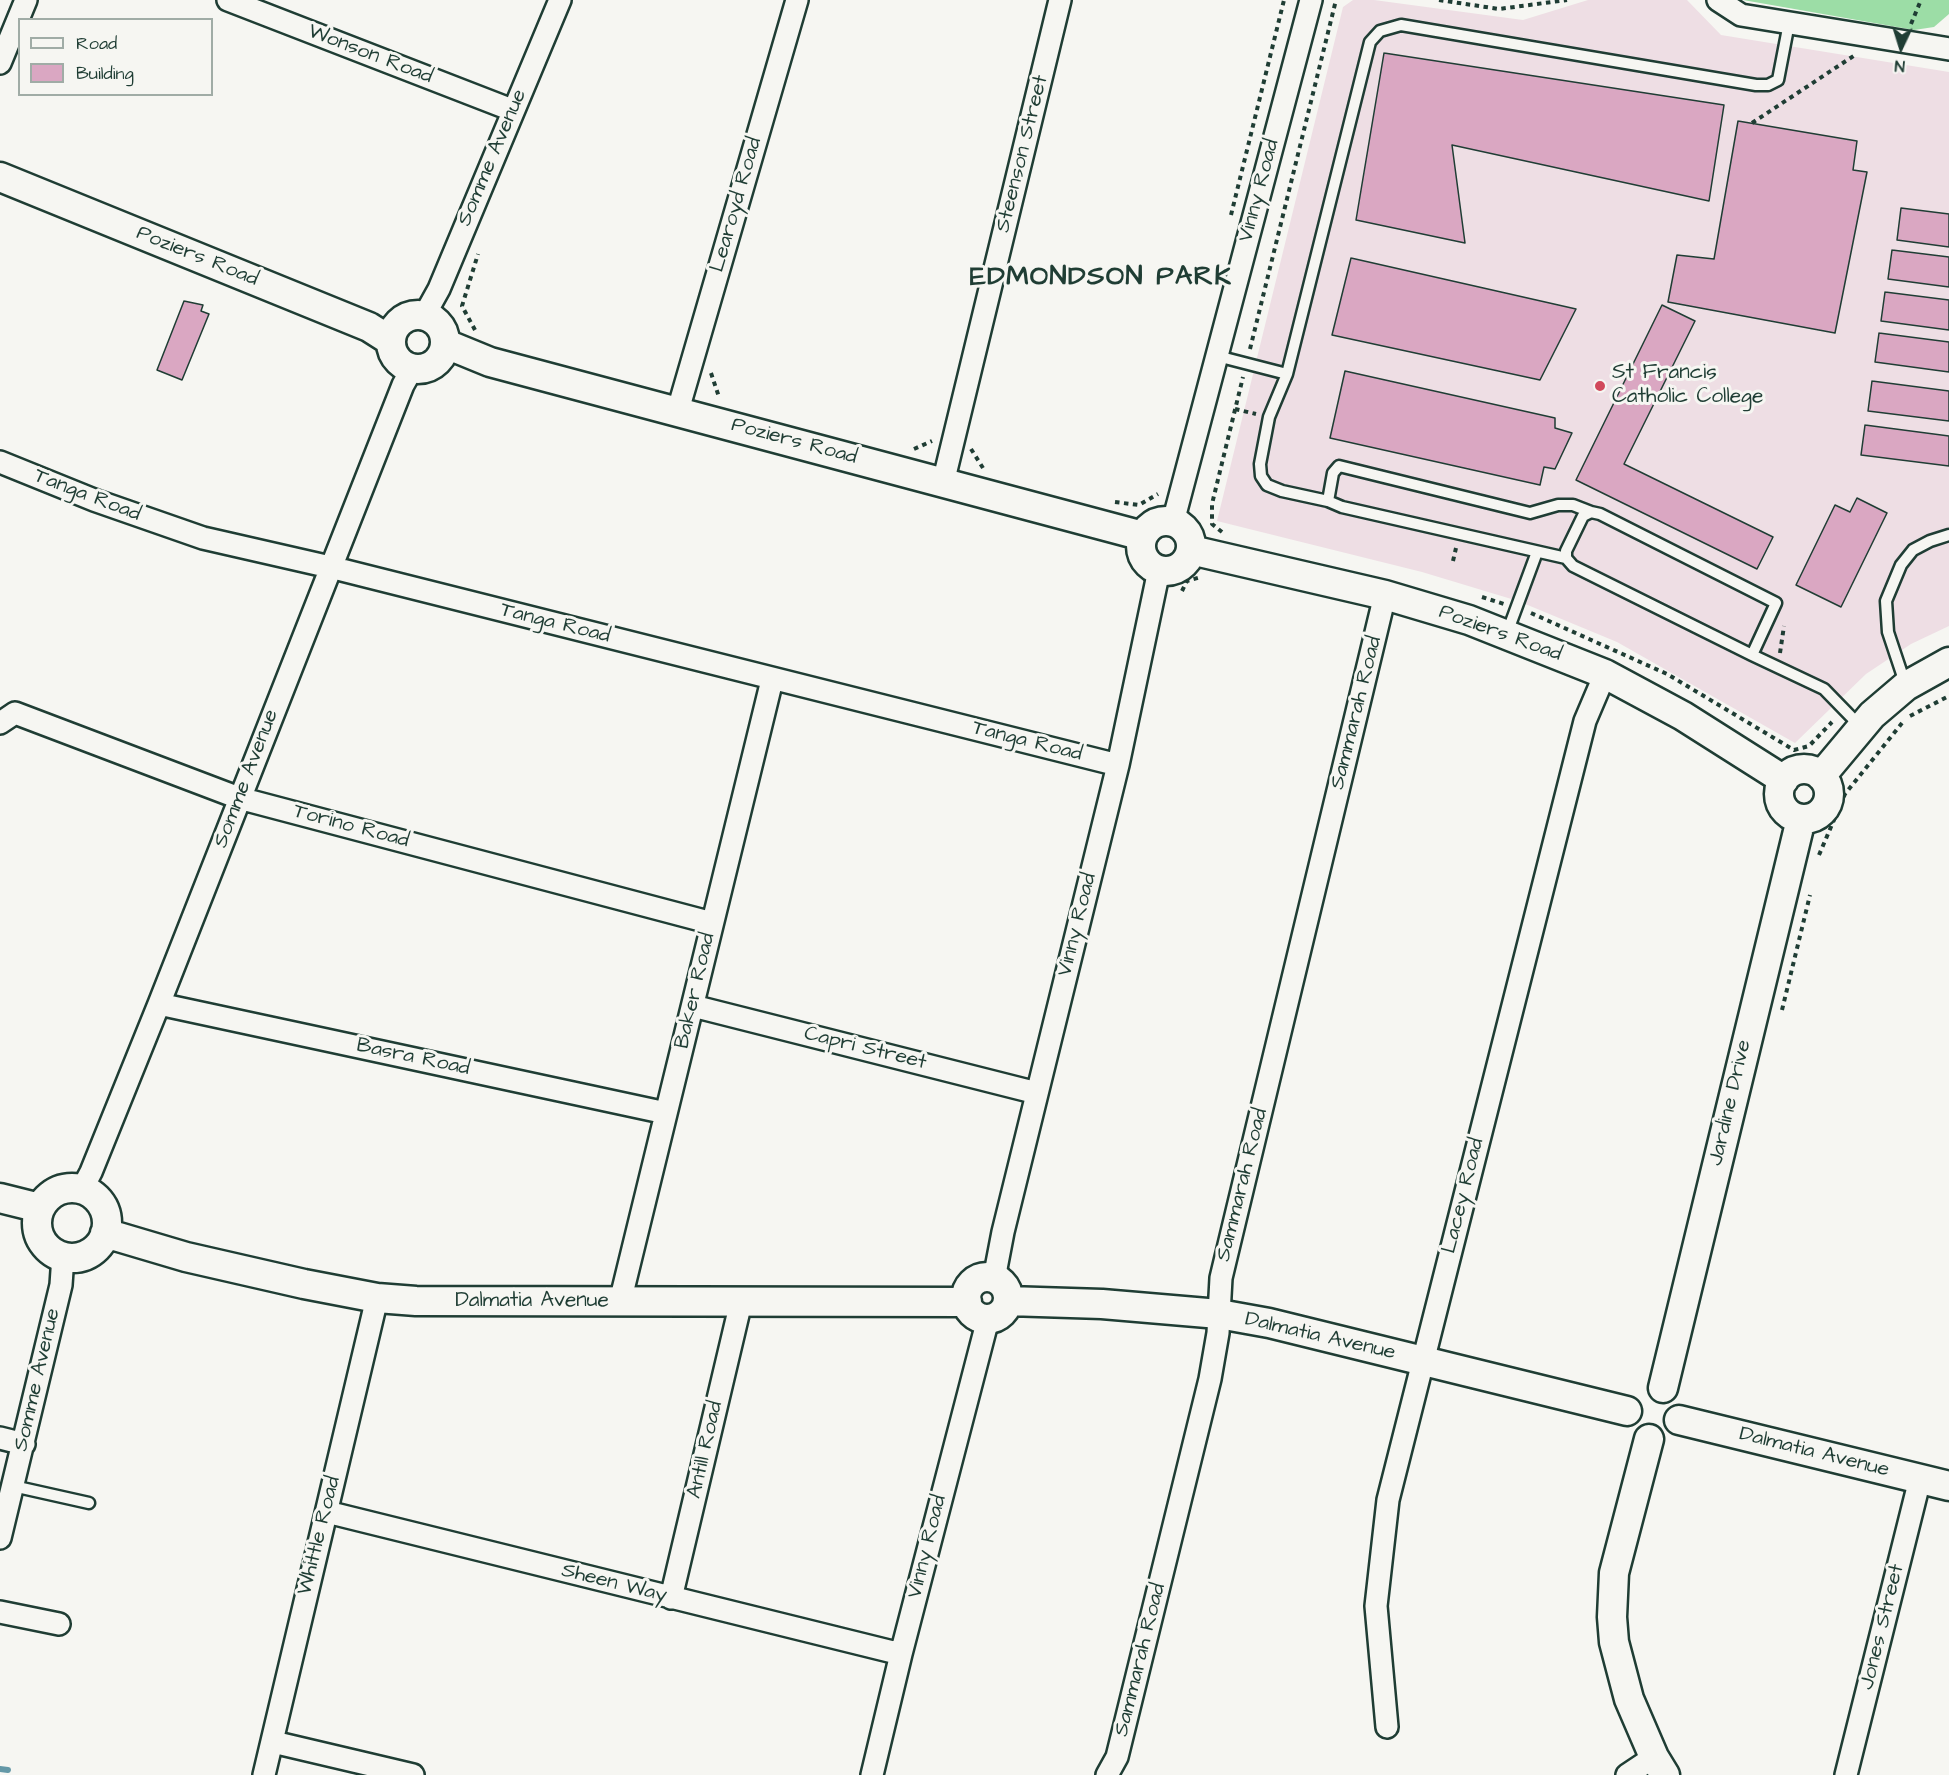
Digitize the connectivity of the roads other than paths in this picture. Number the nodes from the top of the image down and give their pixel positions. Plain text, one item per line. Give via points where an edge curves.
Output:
1 (26, 0) edge
2 (228, 0) edge
3 (560, 0) edge
4 (797, 0) edge
5 (1060, 0) edge
6 (1311, 0) edge
7 (1718, 0) edge
8 (19, 18) edge
9 (18, 19) edge
10 (1789, 23) junction
11 (1949, 49) edge
12 (0, 63) edge
13 (512, 110) junction
14 (0, 177) edge
15 (424, 315) junction
16 (391, 341) junction
17 (446, 344) junction
18 (1217, 356) junction
19 (412, 369) junction
20 (1287, 374) junction
21 (678, 410) junction
22 (0, 462) edge
23 (944, 483) junction
24 (1328, 501) junction
25 (1591, 512) junction
26 (1173, 522) junction
27 (1949, 535) edge
28 (1143, 536) junction
29 (1191, 550) junction
30 (1538, 552) junction
31 (1566, 558) junction
32 (330, 567) junction
33 (1159, 570) junction
34 (1385, 595) junction
35 (1506, 635) junction
36 (1752, 655) junction
37 (1949, 662) edge
38 (1605, 674) junction
39 (772, 680) junction
40 (1906, 686) junction
41 (0, 723) edge
42 (1861, 727) junction
43 (1118, 765) junction
44 (1821, 776) junction
45 (1784, 780) junction
46 (239, 798) junction
47 (1801, 819) junction
48 (712, 923) junction
49 (159, 1004) junction
50 (693, 1005) junction
51 (1037, 1093) junction
52 (666, 1113) junction
53 (82, 1189) junction
54 (0, 1198) edge
55 (40, 1208) junction
56 (105, 1233) junction
57 (63, 1256) junction
58 (377, 1298) junction
59 (989, 1300) junction
60 (620, 1302) junction
61 (741, 1302) junction
62 (1219, 1314) junction
63 (1422, 1361) junction
64 (1663, 1388) junction
65 (1627, 1411) junction
66 (1679, 1420) junction
67 (0, 1438) edge
68 (1649, 1439) junction
69 (24, 1444) junction
70 (1920, 1479) junction
71 (13, 1486) junction
72 (1949, 1486) edge
73 (89, 1503) dead end
74 (327, 1512) junction
75 (0, 1538) edge
76 (671, 1598) junction
77 (0, 1612) edge
78 (59, 1624) dead end
79 (901, 1654) junction
80 (1387, 1727) dead end
81 (273, 1742) junction
82 (1660, 1766) edge
83 (264, 1775) edge
84 (413, 1775) edge
85 (872, 1775) edge
86 (1107, 1775) edge
87 (1627, 1775) edge
88 (1845, 1775) edge

1 - 8 street
2 - 13 street, Wonson Road
3 - 13 street, Somme Avenue
4 - 21 street, Learoyd Road
5 - 23 street, Steenson Street
6 - 18 street, Vinny Road
7 - 10 street via 1741,15
9 - 12 street
10 - 11 street
10 - 20 lane via 1778,80 1768,85 1401,25 1380,31 1370,42
13 - 15 street, Somme Avenue via 439,289
14 - 16 street, Poziers Road via 369,327
15 - 16 street via 406,318 398,324
15 - 17 street via 440,326
16 - 19 street via 396,359
17 - 19 street via 444,353 431,367
17 - 21 street, Poziers Road via 490,362
18 - 20 lane
18 - 26 street, Vinny Road
19 - 32 street, Somme Avenue
20 - 24 lane via 1269,417 1261,476 1267,485 1281,491
21 - 23 street, Poziers Road
22 - 32 street, Tanga Road via 203,538
23 - 28 street, Poziers Road
24 - 25 lane via 1333,472 1339,466 1530,513 1558,505 1573,505
24 - 30 lane
25 - 31 lane via 1583,516 1567,546
25 - 36 lane via 1776,603
26 - 28 street via 1158,522
26 - 29 street via 1185,530
27 - 40 lane via 1913,550 1896,573 1886,601 1888,632
28 - 33 street via 1142,553
29 - 33 street via 1183,564
29 - 34 street, Poziers Road
30 - 31 lane
30 - 35 lane
31 - 36 lane via 1573,566
32 - 39 street, Tanga Road
32 - 46 street, Somme Avenue
33 - 43 street, Vinny Road
34 - 35 street, Poziers Road
34 - 62 street, Sammarah Road via 1221,1278
35 - 38 street, Poziers Road
36 - 42 lane via 1824,689
37 - 40 street
38 - 45 street, Poziers Road via 1683,716
38 - 63 street, Lacey Road via 1585,721
39 - 43 street, Tanga Road
39 - 48 street, Baker Road
40 - 42 street
41 - 46 street, Torino Road via 15,713
42 - 44 street
43 - 51 street, Vinny Road
44 - 45 street via 1801,769
44 - 47 street via 1829,789 1827,804 1816,816
45 - 47 street via 1781,804
46 - 48 street, Torino Road
46 - 49 street, Somme Avenue
47 - 64 street, Jardine Drive
48 - 50 street, Baker Road
49 - 52 street, Basra Road
49 - 53 street, Somme Avenue
50 - 51 street, Capri Street
50 - 52 street, Baker Road
51 - 59 street, Vinny Road
52 - 60 street, Baker Road
53 - 55 street via 72,1187 53,1193
53 - 56 street via 103,1206
54 - 55 street
55 - 57 street via 40,1238 54,1253
56 - 57 street via 89,1253 72,1258
56 - 58 street, Dalmatia Avenue via 186,1257
57 - 69 street, Somme Avenue via 61,1286
58 - 60 street, Dalmatia Avenue
58 - 74 street, Whittle Road
59 - 61 street, Dalmatia Avenue
59 - 62 street, Dalmatia Avenue
59 - 79 street, Vinny Road
60 - 61 street, Dalmatia Avenue
61 - 76 street, Antill Road
62 - 63 street, Dalmatia Avenue
62 - 86 street, Sammarah Road via 1210,1379 1117,1757
63 - 65 street, Dalmatia Avenue
63 - 80 street, Lacey Road via 1388,1500 1376,1606
64 - 65 street via 1653,1387 1636,1394
64 - 66 street via 1677,1401
65 - 68 street via 1632,1429
66 - 68 street via 1667,1435
66 - 70 street, Dalmatia Avenue
67 - 69 street
68 - 82 street via 1611,1596 1620,1670
69 - 71 street, Somme Avenue
70 - 72 street, Dalmatia Avenue
70 - 88 street, Jones Street
71 - 73 lane
71 - 75 street, Somme Avenue
74 - 76 street, Sheen Way
74 - 81 street, Whittle Road
76 - 79 street, Sheen Way
77 - 78 street
79 - 85 street, Vinny Road
81 - 83 street, Whittle Road
81 - 84 street
82 - 87 street

